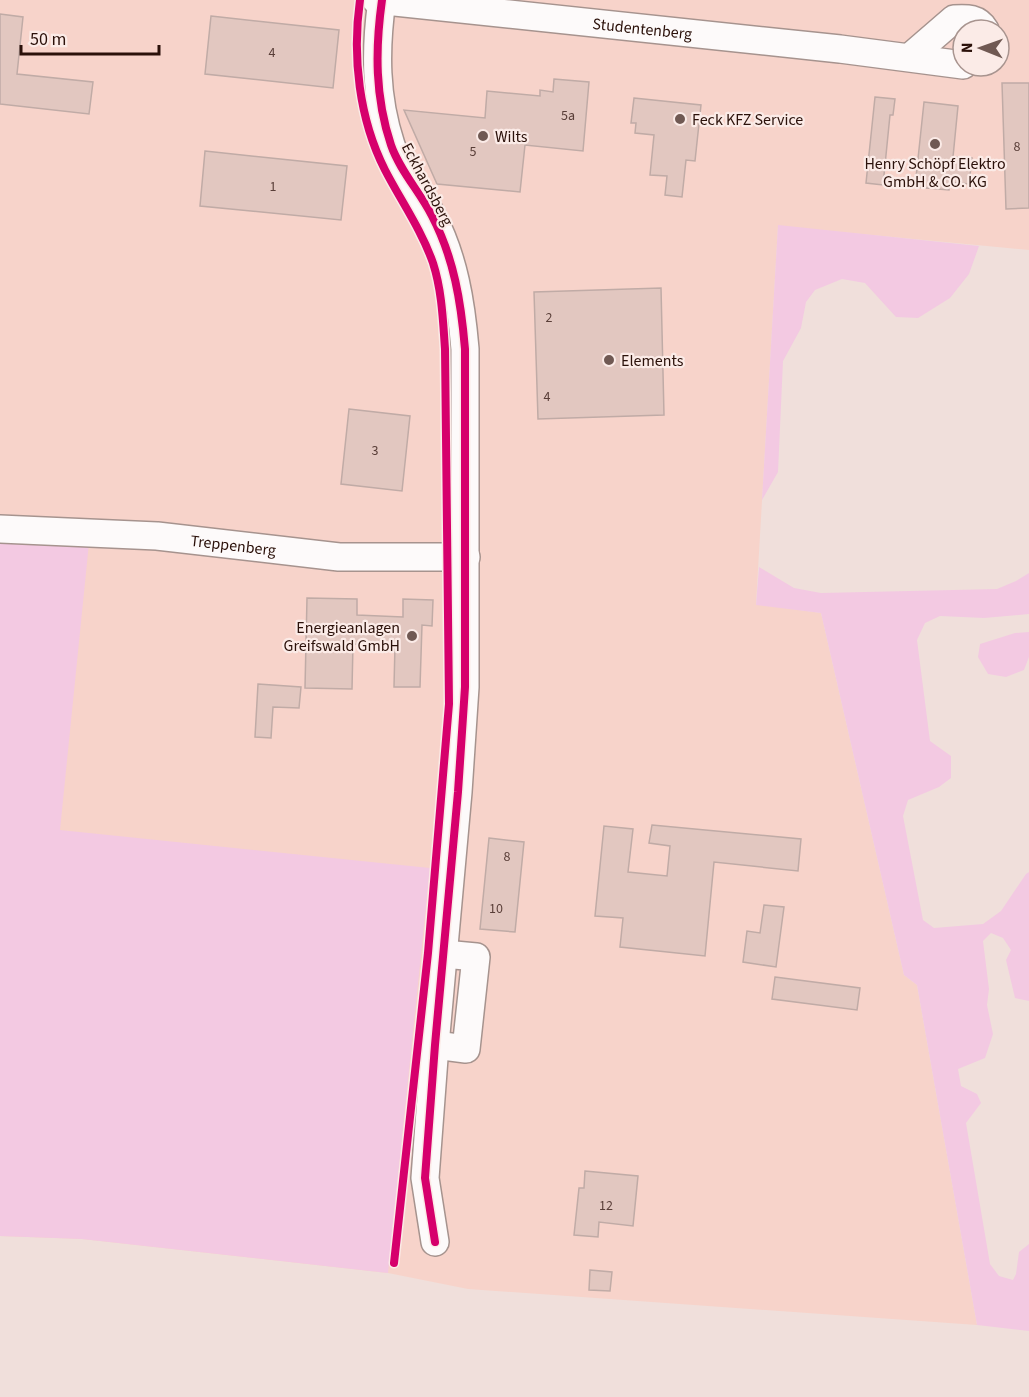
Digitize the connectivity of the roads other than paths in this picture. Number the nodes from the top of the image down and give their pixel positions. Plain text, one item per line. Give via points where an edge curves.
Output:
1 (376, 0) edge
2 (382, 0) edge
3 (951, 22) edge
4 (910, 57) junction
5 (951, 63) edge
6 (0, 529) edge
7 (466, 557) junction
8 (435, 1242) dead end

1 - 2 street, Studentenberg
2 - 4 street, Studentenberg
2 - 7 street, Eckhardsberg via 377,38 380,106 399,161 447,248 462,312
3 - 4 street
4 - 5 street, Studentenberg
6 - 7 street, Treppenberg via 157,536 339,557
7 - 8 street, Eckhardsberg via 465,687 425,1178

